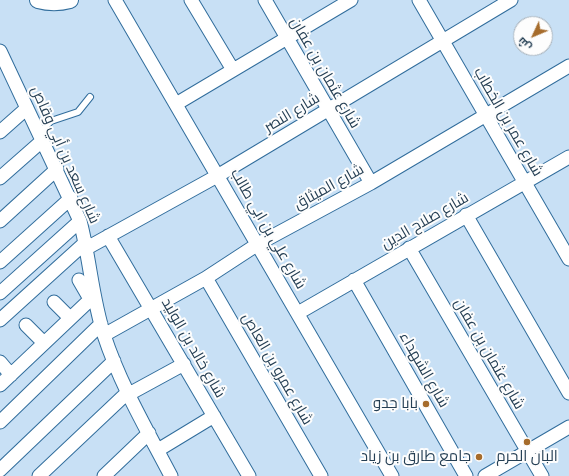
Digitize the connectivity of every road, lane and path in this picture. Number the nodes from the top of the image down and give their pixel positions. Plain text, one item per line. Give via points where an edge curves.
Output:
1 (38, 0) edge
2 (70, 0) edge
3 (115, 0) edge
4 (191, 0) edge
5 (264, 0) edge
6 (419, 0) edge
7 (511, 0) edge
8 (344, 2) edge
9 (287, 38) junction
10 (442, 40) junction
11 (2, 60) edge
12 (569, 66) edge
13 (233, 70) junction
14 (90, 97) dead end
15 (176, 104) junction
16 (27, 108) junction
17 (328, 110) junction
18 (486, 115) junction
19 (0, 132) edge
20 (41, 136) junction
21 (569, 157) edge
22 (57, 169) junction
23 (219, 176) junction
24 (0, 178) edge
25 (525, 182) junction
26 (371, 183) junction
27 (71, 198) junction
28 (466, 215) junction
29 (0, 221) edge
30 (80, 221) junction
31 (108, 236) junction
32 (258, 244) junction
33 (86, 245) junction
34 (409, 248) junction
35 (569, 259) edge
36 (0, 262) edge
37 (206, 278) junction
38 (79, 280) dead end
39 (354, 280) junction
40 (0, 293) edge
41 (92, 298) junction
42 (54, 302) dead end
43 (151, 309) junction
44 (298, 313) junction
45 (70, 318) junction
46 (0, 320) edge
47 (26, 325) dead end
48 (103, 330) junction
49 (44, 343) junction
50 (114, 361) junction
51 (0, 362) edge
52 (184, 364) junction
53 (11, 375) junction
54 (0, 385) edge
55 (129, 393) junction
56 (569, 393) edge
57 (214, 416) junction
58 (0, 422) edge
59 (569, 427) edge
60 (149, 433) junction
61 (158, 450) junction
62 (527, 451) junction
63 (0, 470) edge
64 (167, 474) edge
65 (243, 474) edge
66 (43, 475) edge
67 (104, 476) edge
68 (321, 476) edge
69 (392, 476) edge
70 (466, 476) edge
71 (485, 476) edge
72 (542, 476) edge

1 - 2 street
3 - 15 street, شارع علي بن ابي طالب
4 - 13 street
5 - 9 street, شارع عثمان بن عفان
6 - 10 street, شارع عمر بن الخطاب
7 - 10 street, شارع النصر
8 - 9 street
9 - 13 street
9 - 17 street, شارع عثمان بن عفان
10 - 17 street, شارع النصر
10 - 18 street, شارع عمر بن الخطاب
11 - 16 street, شارع سعد بن أبي وقاص
12 - 18 street, شارع الميثاق
13 - 15 street
14 - 20 lane via 78,112 51,121
15 - 23 street, شارع علي بن ابي طالب
16 - 19 street
16 - 20 street, شارع سعد بن أبي وقاص
17 - 23 street, شارع النصر
17 - 26 street, شارع عثمان بن عفان
18 - 25 street, شارع عمر بن الخطاب
18 - 26 street, شارع الميثاق
20 - 22 street, شارع سعد بن أبي وقاص
20 - 24 street
21 - 25 street, شارع صلاح الدين
22 - 27 street, شارع سعد بن أبي وقاص
22 - 29 street
23 - 31 street, شارع النصر
23 - 32 street, شارع علي بن ابي طالب
25 - 28 street, شارع صلاح الدين
25 - 35 street, شارع عمر بن الخطاب
26 - 32 street, شارع الميثاق
27 - 30 street, شارع سعد بن أبي وقاص
27 - 36 street
28 - 34 street, شارع صلاح الدين
28 - 56 street
30 - 33 street, شارع سعد بن أبي وقاص
30 - 40 street
31 - 33 street, شارع النصر
31 - 43 street, شارع خالد بن الوليد
32 - 37 street, شارع الميثاق
32 - 44 street, شارع علي بن ابي طالب
33 - 41 street, شارع سعد بن أبي وقاص
33 - 46 street, شارع النصر
34 - 39 street, شارع صلاح الدين
34 - 62 street, شارع عثمان بن عفان
37 - 43 street, شارع الميثاق
37 - 68 street, شارع عمرو بن العاص
38 - 41 street
39 - 44 street, شارع صلاح الدين
39 - 70 street, شارع الشهداء
41 - 45 street
41 - 48 street, شارع سعد بن أبي وقاص
42 - 45 street
43 - 48 street, شارع الميثاق
43 - 52 street, شارع خالد بن الوليد
44 - 69 street, شارع علي بن ابي طالب
45 - 49 street
47 - 49 street
48 - 50 street, شارع سعد بن أبي وقاص
48 - 58 street, شارع الميثاق
49 - 53 street
50 - 55 street, شارع سعد بن أبي وقاص
50 - 63 street
51 - 53 street
52 - 55 street
52 - 57 street, شارع خالد بن الوليد
53 - 54 street
55 - 60 street, شارع سعد بن أبي وقاص
55 - 66 street
57 - 61 street
57 - 65 street, شارع خالد بن الوليد
59 - 62 street
60 - 61 street, شارع سعد بن أبي وقاص
60 - 67 street
61 - 64 street, شارع سعد بن أبي وقاص
62 - 71 street
62 - 72 street, شارع عثمان بن عفان

